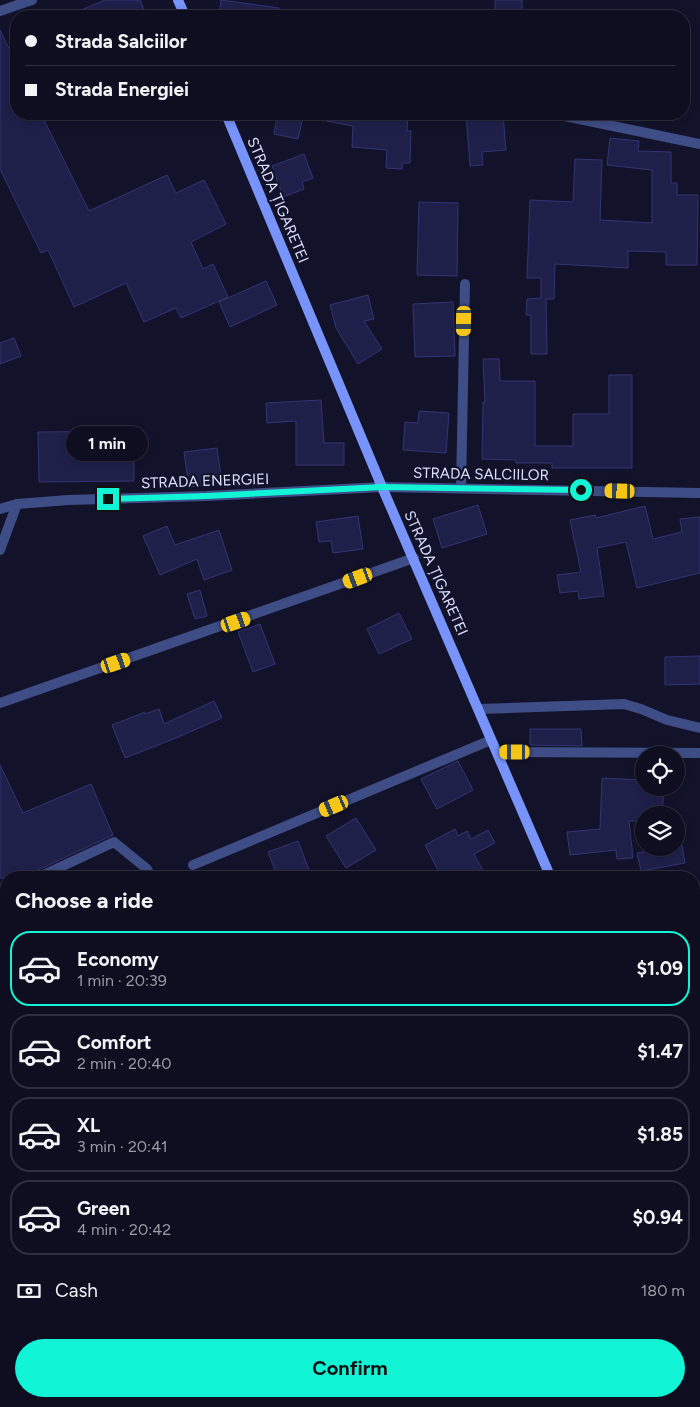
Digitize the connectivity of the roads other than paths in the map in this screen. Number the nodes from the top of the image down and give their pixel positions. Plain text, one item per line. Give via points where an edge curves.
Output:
1 (32, 0) edge
2 (0, 11) edge
3 (229, 120) edge
4 (583, 120) edge
5 (700, 144) edge
6 (464, 284) dead end
7 (382, 487) junction
8 (461, 488) junction
9 (700, 493) edge
10 (17, 504) junction
11 (0, 509) edge
12 (0, 550) edge
13 (414, 558) junction
14 (0, 703) edge
15 (478, 710) junction
16 (700, 728) edge
17 (491, 740) junction
18 (497, 752) junction
19 (700, 753) edge
20 (193, 865) dead end
21 (51, 871) edge
22 (148, 871) edge
23 (548, 871) edge

1 - 2 street
3 - 7 main road, STRADA ȚIGARETEI
4 - 5 street
6 - 8 street
7 - 8 street, STRADA SALCIILOR
7 - 10 street, STRADA ENERGIEI
7 - 13 main road, STRADA ȚIGARETEI
8 - 9 street, STRADA SALCIILOR
10 - 11 street, STRADA ENERGIEI
10 - 12 street
13 - 14 street
13 - 15 main road, STRADA ȚIGARETEI
15 - 16 street via 624,704
15 - 17 main road, STRADA ȚIGARETEI
17 - 18 main road, STRADA ȚIGARETEI
17 - 20 street
18 - 19 street
18 - 23 main road, STRADA ȚIGARETEI
21 - 22 street via 114,842

